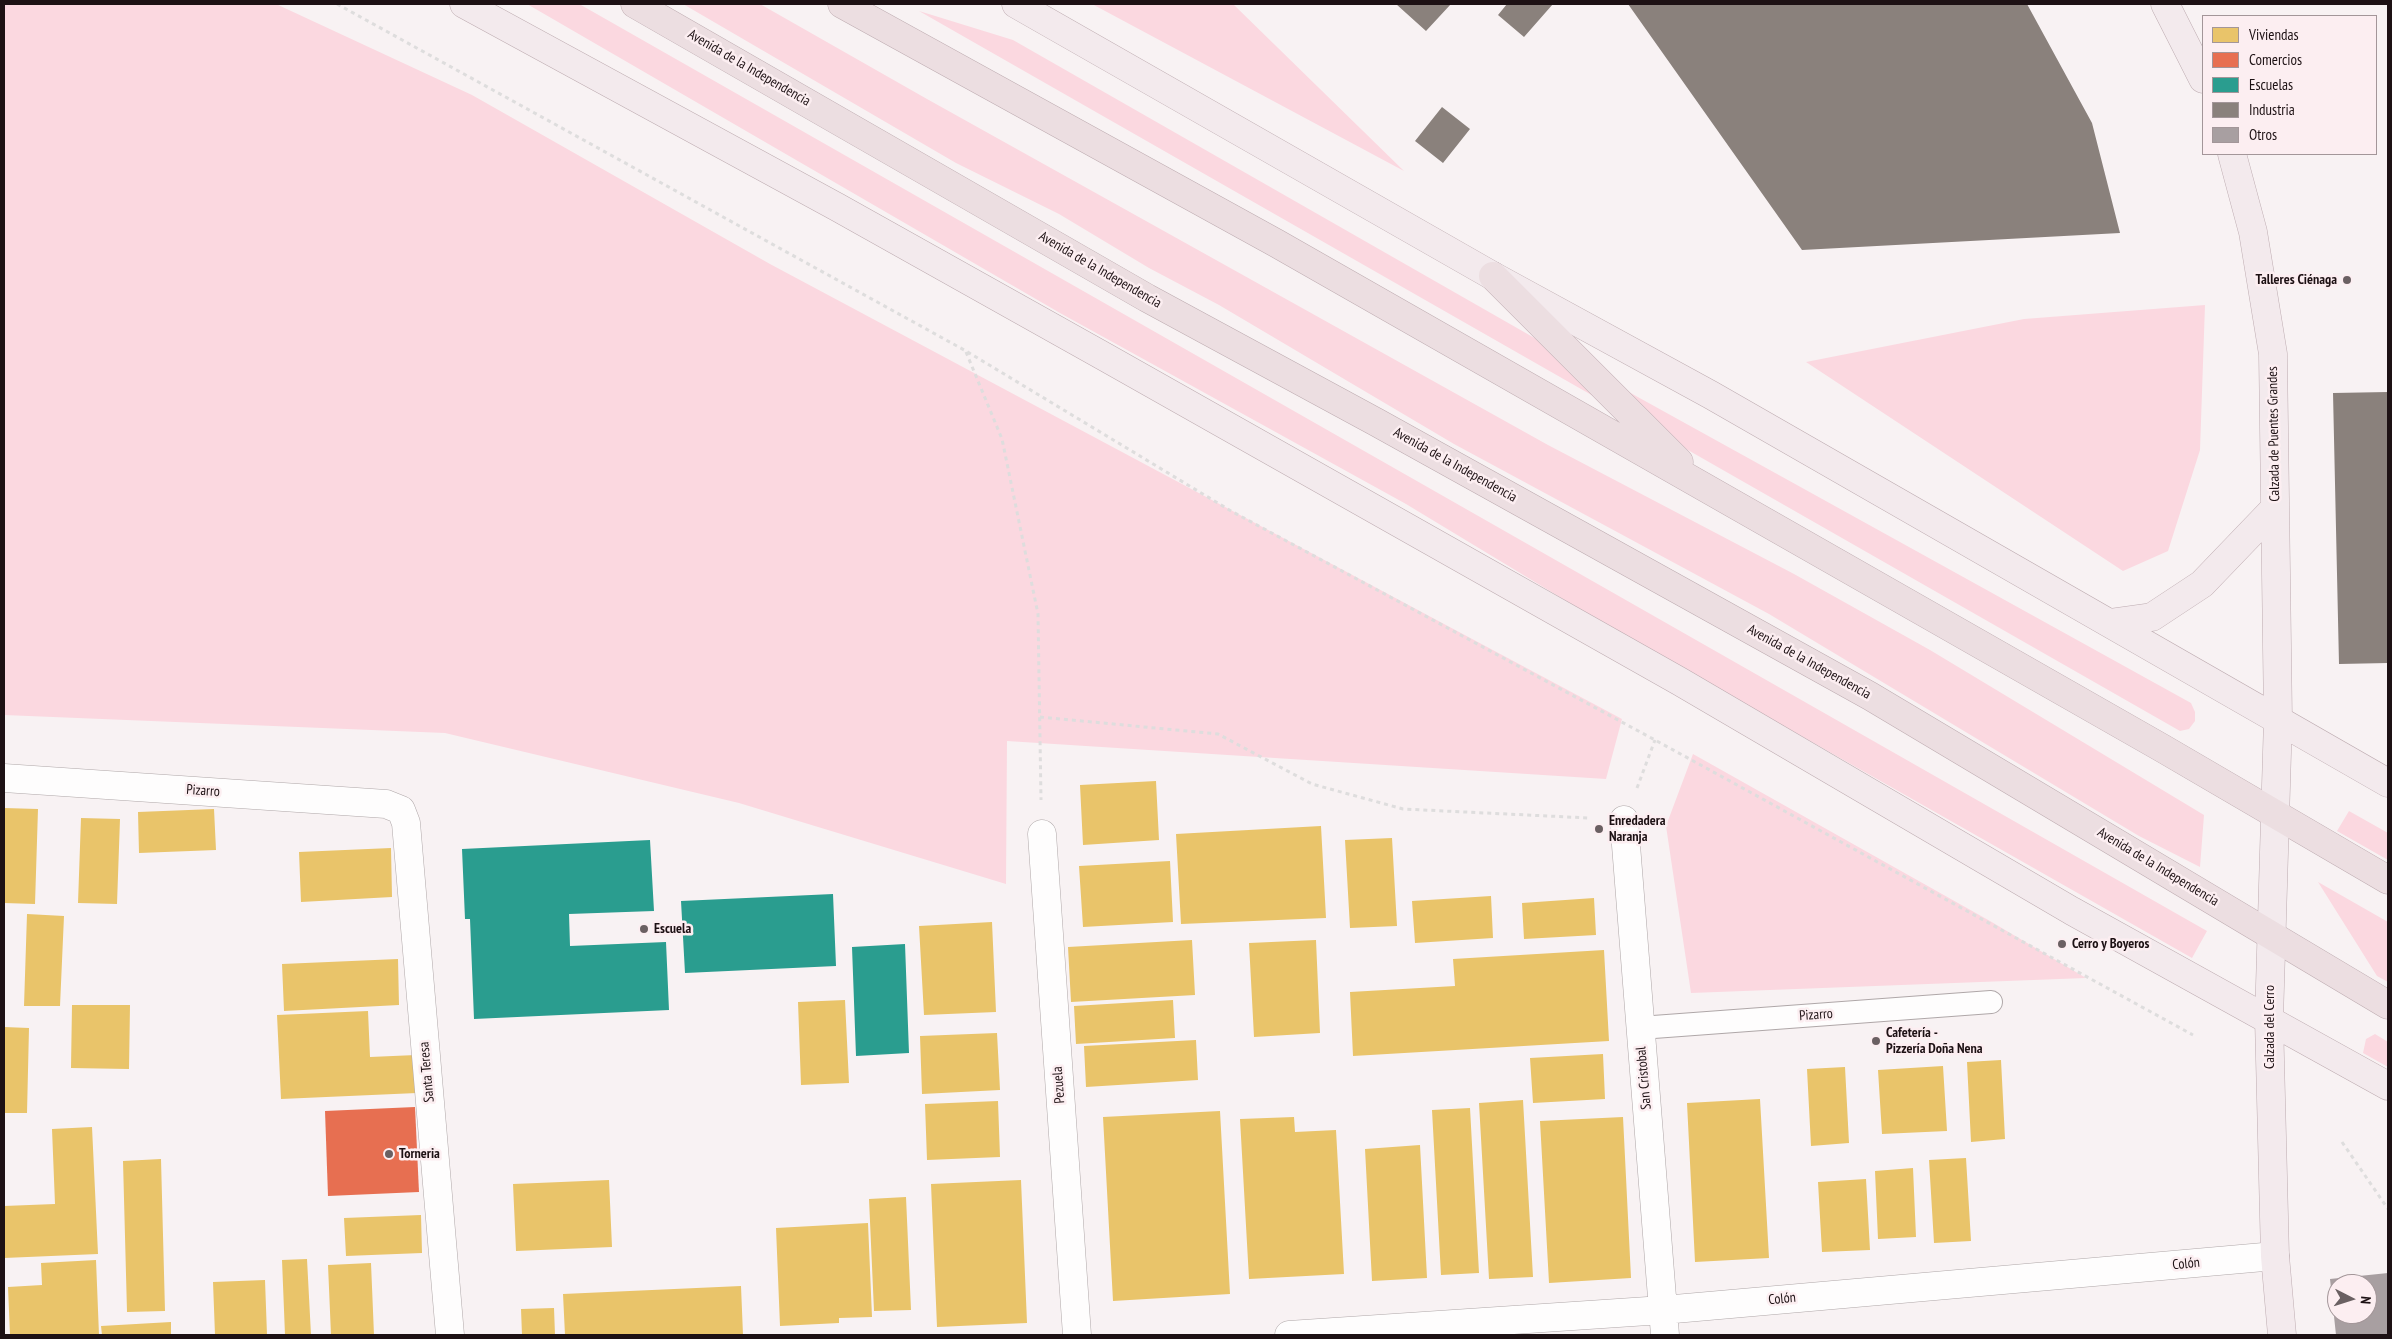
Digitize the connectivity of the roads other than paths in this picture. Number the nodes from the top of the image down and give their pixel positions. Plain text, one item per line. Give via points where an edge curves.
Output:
1 (464, 4) edge
2 (635, 4) edge
3 (842, 4) edge
4 (1016, 4) edge
5 (2165, 4) edge
6 (2202, 77) edge
7 (2232, 155) edge
8 (1493, 276) junction
9 (1705, 488) junction
10 (2275, 508) junction
11 (2109, 623) junction
12 (2278, 719) junction
13 (4, 778) edge
14 (2388, 783) edge
15 (401, 810) joint
16 (2275, 813) junction
17 (1624, 820) road end
18 (1042, 834) road end
19 (2388, 880) edge
20 (2271, 934) junction
21 (1991, 1002) dead end
22 (2388, 1004) edge
23 (2269, 1019) junction
24 (1640, 1028) junction
25 (2388, 1086) edge
26 (2275, 1256) junction
27 (1664, 1322) edge
28 (450, 1335) edge
29 (1076, 1335) edge
30 (1289, 1335) edge
31 (2282, 1335) edge

1 - 23 main road via 1131,372 1679,681 2072,912
2 - 20 highway, Avenida de la Independencia via 1147,298 1870,696
3 - 9 highway via 1276,243
4 - 8 main road
5 - 6 main road
7 - 10 main road, Calzada de Puentes Grandes via 2253,232 2273,354
8 - 9 highway
8 - 11 main road via 1711,395
9 - 16 highway
10 - 11 main road via 2202,584 2152,617
10 - 12 main road, Calzada de Puentes Grandes
11 - 12 main road
12 - 14 main road
12 - 16 main road, Calzada del Cerro
13 - 15 street, Pizarro via 386,804
15 - 28 street, Santa Teresa via 406,823
16 - 19 highway
16 - 20 main road, Calzada del Cerro
17 - 24 street, San Cristobal
18 - 29 street, Pezuela
20 - 22 highway, Avenida de la Independencia
20 - 23 main road, Calzada del Cerro
21 - 24 lane, Pizarro
23 - 25 main road
23 - 26 main road, Calzada del Cerro
24 - 27 street, San Cristobal
26 - 27 street, Colón
26 - 31 main road, Calzada del Cerro
27 - 30 street, Colón

